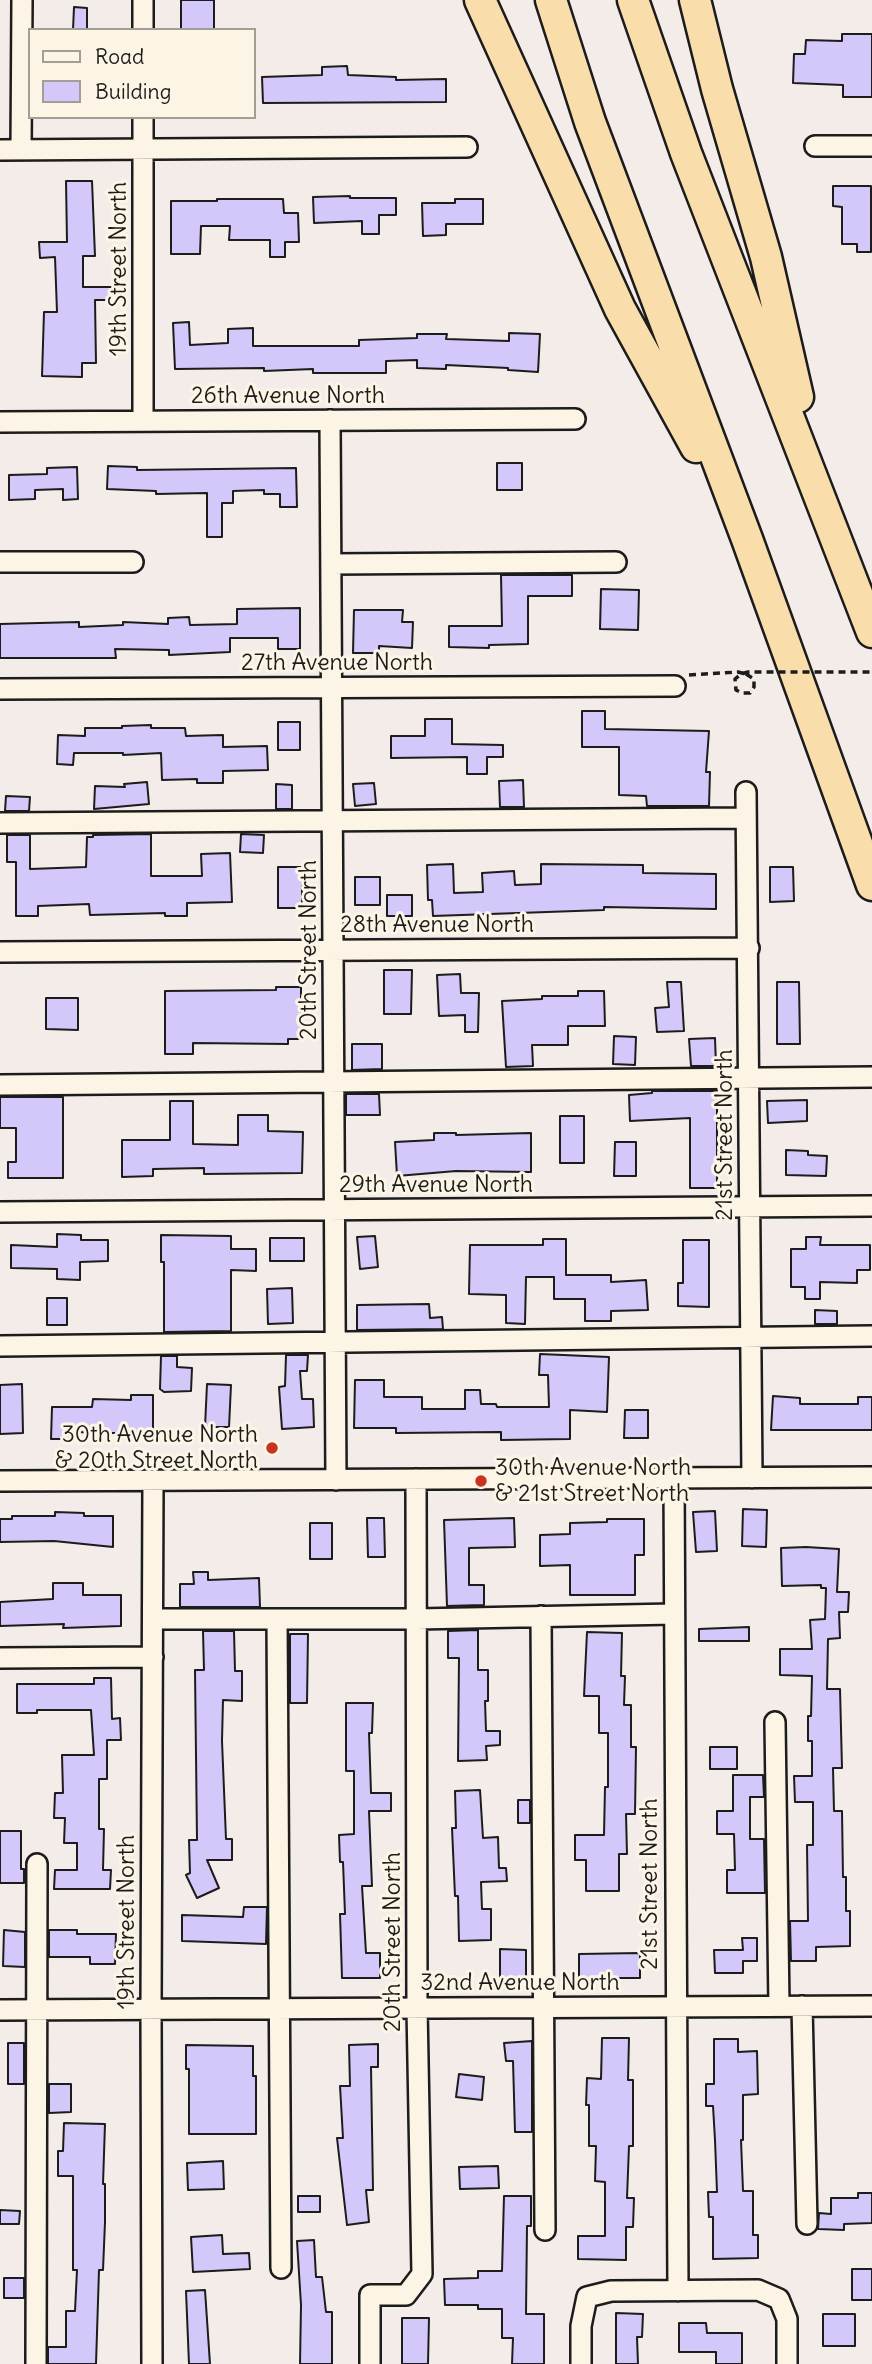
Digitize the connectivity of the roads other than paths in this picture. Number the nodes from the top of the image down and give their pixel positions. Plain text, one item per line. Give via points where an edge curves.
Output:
1 (22, 0) edge
2 (143, 0) edge
3 (480, 0) edge
4 (551, 0) edge
5 (633, 0) edge
6 (695, 0) edge
7 (143, 28) edge
8 (143, 119) edge
9 (815, 146) dead end
10 (872, 146) edge
11 (467, 147) dead end
12 (143, 149) junction
13 (0, 150) edge
14 (21, 150) junction
15 (575, 419) dead end
16 (330, 420) junction
17 (143, 421) junction
18 (0, 422) edge
19 (821, 496) junction
20 (747, 539) junction
21 (0, 562) edge
22 (133, 562) dead end
23 (616, 562) dead end
24 (331, 564) junction
25 (872, 632) edge
26 (675, 686) road end
27 (332, 688) junction
28 (0, 690) edge
29 (746, 792) dead end
30 (746, 818) junction
31 (333, 820) junction
32 (0, 823) edge
33 (872, 885) edge
34 (749, 948) junction
35 (334, 950) junction
36 (0, 952) edge
37 (872, 1077) edge
38 (749, 1079) junction
39 (334, 1082) junction
40 (0, 1084) edge
41 (872, 1206) edge
42 (750, 1208) junction
43 (335, 1210) junction
44 (0, 1212) edge
45 (751, 1336) junction
46 (872, 1336) edge
47 (336, 1343) junction
48 (0, 1346) edge
49 (872, 1477) edge
50 (674, 1478) junction
51 (751, 1478) junction
52 (416, 1479) junction
53 (336, 1480) junction
54 (0, 1481) edge
55 (153, 1481) junction
56 (674, 1614) junction
57 (541, 1616) junction
58 (153, 1619) junction
59 (277, 1619) junction
60 (416, 1619) junction
61 (153, 1657) junction
62 (0, 1658) edge
63 (775, 1722) dead end
64 (37, 1864) dead end
65 (779, 2006) junction
66 (803, 2006) junction
67 (872, 2006) edge
68 (542, 2007) junction
69 (675, 2007) junction
70 (417, 2008) junction
71 (151, 2009) junction
72 (279, 2009) junction
73 (0, 2010) edge
74 (37, 2010) junction
75 (807, 2224) dead end
76 (545, 2230) dead end
77 (281, 2268) dead end
78 (678, 2291) junction
79 (36, 2364) edge
80 (152, 2364) edge
81 (370, 2364) edge
82 (581, 2364) edge
83 (787, 2364) edge

1 - 14 street
2 - 7 street
3 - 20 highway via 620,309
4 - 20 highway via 590,122
5 - 19 highway via 686,153
6 - 19 highway via 766,257
8 - 12 street, 19th Street North
9 - 10 street
11 - 12 street
12 - 14 street
12 - 17 street, 19th Street North
13 - 14 street
15 - 16 street, 26th Avenue North
16 - 17 street, 26th Avenue North
16 - 24 street, 20th Street North
17 - 18 street, 26th Avenue North
19 - 25 highway
20 - 33 highway
21 - 22 street
23 - 24 street
24 - 27 street, 20th Street North
26 - 27 street, 27th Avenue North
27 - 28 street, 27th Avenue North
27 - 31 street, 20th Street North
29 - 30 street, 21st Street North
30 - 31 street
30 - 34 street, 21st Street North
31 - 32 street
31 - 35 street, 20th Street North
34 - 35 street, 28th Avenue North
34 - 38 street, 21st Street North
35 - 36 street, 28th Avenue North
35 - 39 street, 20th Street North
37 - 38 street
38 - 39 street
38 - 42 street, 21st Street North
39 - 40 street
39 - 43 street, 20th Street North
41 - 42 street, 29th Avenue North
42 - 43 street, 29th Avenue North
42 - 45 street, 21st Street North
43 - 44 street, 29th Avenue North
43 - 47 street, 20th Street North
45 - 46 street
45 - 47 street
45 - 51 street, 21st Street North
47 - 48 street
47 - 53 street, 20th Street North
49 - 51 street
50 - 51 street
50 - 52 street
50 - 56 street, 21st Street North
52 - 53 street
52 - 60 street, 20th Street North
53 - 55 street
54 - 55 street
55 - 58 street, 19th Street North
56 - 57 street
56 - 69 street, 21st Street North
57 - 60 street
57 - 68 street
58 - 59 street
58 - 61 street, 19th Street North
59 - 60 street
59 - 72 street
60 - 70 street, 20th Street North
61 - 62 street
61 - 71 street, 19th Street North
63 - 65 street
64 - 74 street
65 - 66 street, 32nd Avenue North
65 - 69 street, 32nd Avenue North
66 - 67 street, 32nd Avenue North
66 - 75 street
68 - 69 street, 32nd Avenue North
68 - 70 street, 32nd Avenue North
68 - 76 street
69 - 78 street, 21st Street North
70 - 72 street, 32nd Avenue North
70 - 81 street, 20th Street North via 422,2274 406,2295 370,2295
71 - 72 street, 32nd Avenue North
71 - 74 street, 32nd Avenue North
71 - 80 street, 19th Street North
72 - 77 street
73 - 74 street, 32nd Avenue North
74 - 79 street
78 - 82 street via 611,2291 587,2298
78 - 83 street via 758,2290 779,2299 787,2319

